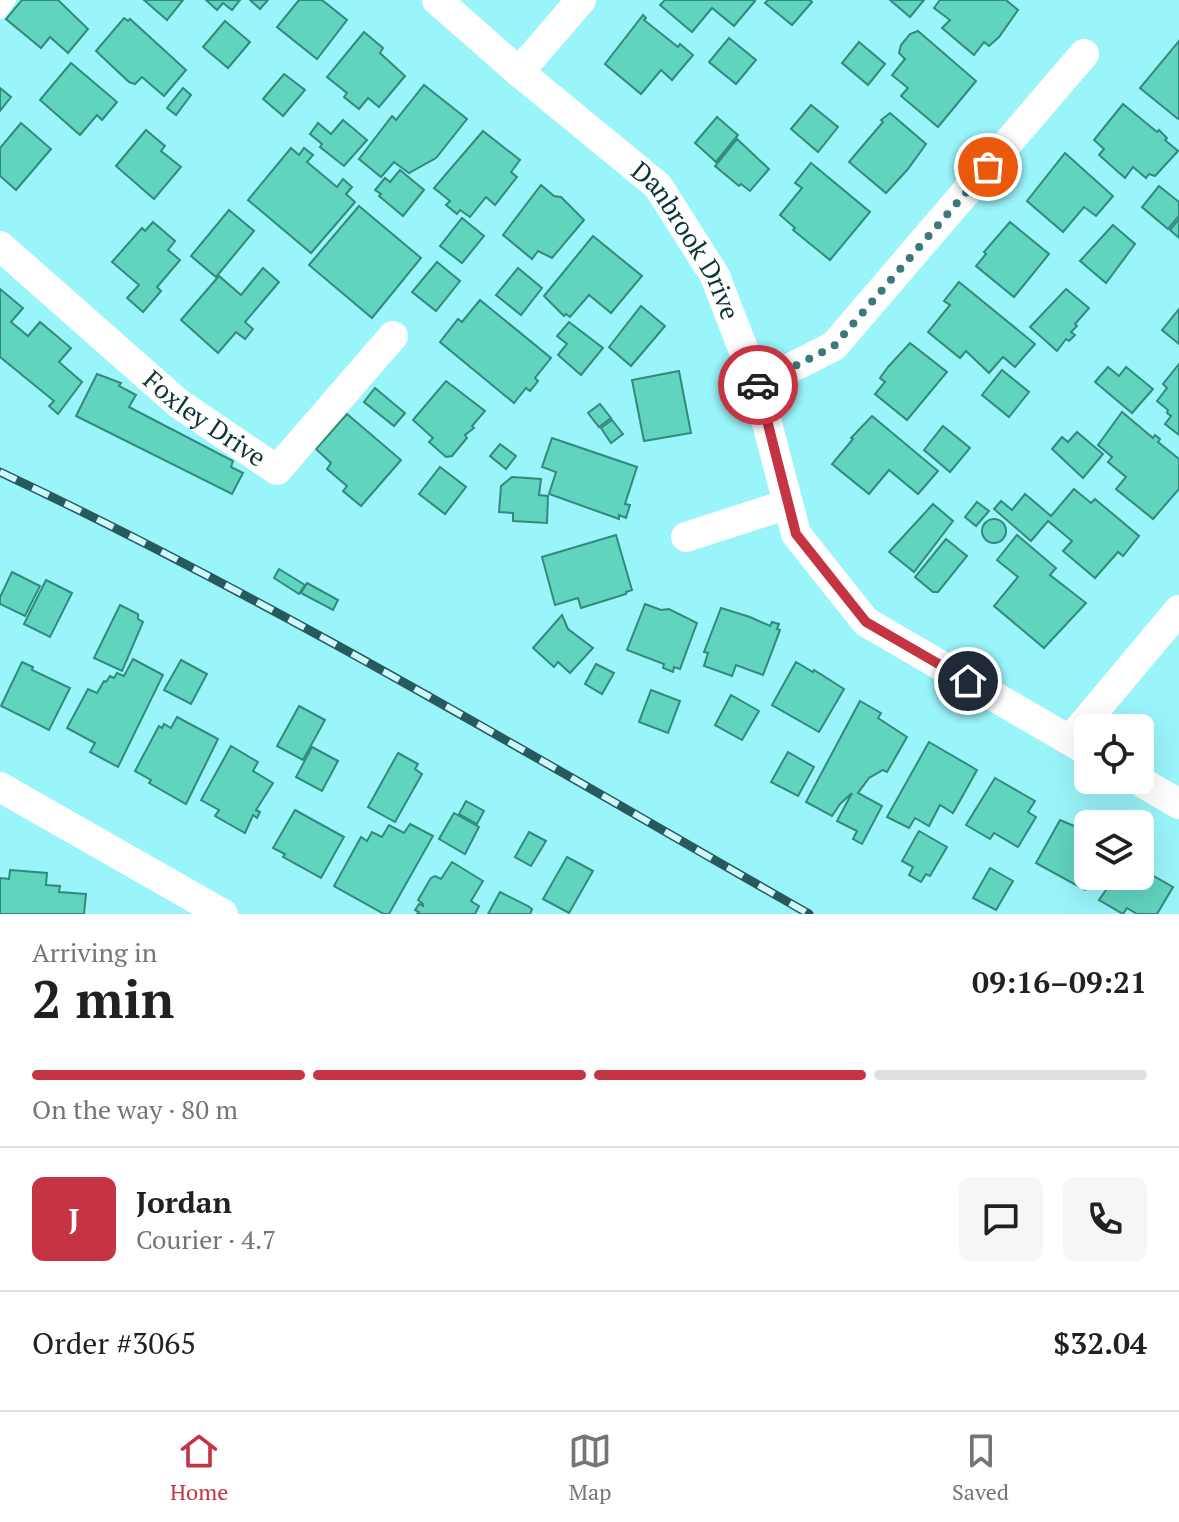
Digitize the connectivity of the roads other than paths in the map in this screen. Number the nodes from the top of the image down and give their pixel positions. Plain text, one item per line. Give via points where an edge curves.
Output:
1 (9, 0) edge
2 (437, 0) edge
3 (581, 0) edge
4 (0, 12) edge
5 (1084, 54) dead end
6 (519, 72) junction
7 (0, 246) edge
8 (393, 336) dead end
9 (757, 385) junction
10 (788, 504) junction
11 (686, 537) dead end
12 (1179, 610) edge
13 (1103, 714) edge
14 (1074, 743) edge
15 (0, 787) edge
16 (1154, 789) edge
17 (1179, 804) edge
18 (223, 914) edge

1 - 4 lane
2 - 6 street, Danbrook Drive
3 - 6 street
5 - 9 street via 834,346
6 - 9 street, Danbrook Drive via 658,186 715,276
7 - 8 street, Foxley Drive via 178,403 277,470
9 - 10 street, Danbrook Drive
10 - 11 street
10 - 14 street, Danbrook Drive via 796,534 866,622
12 - 13 street
15 - 18 street
16 - 17 street

